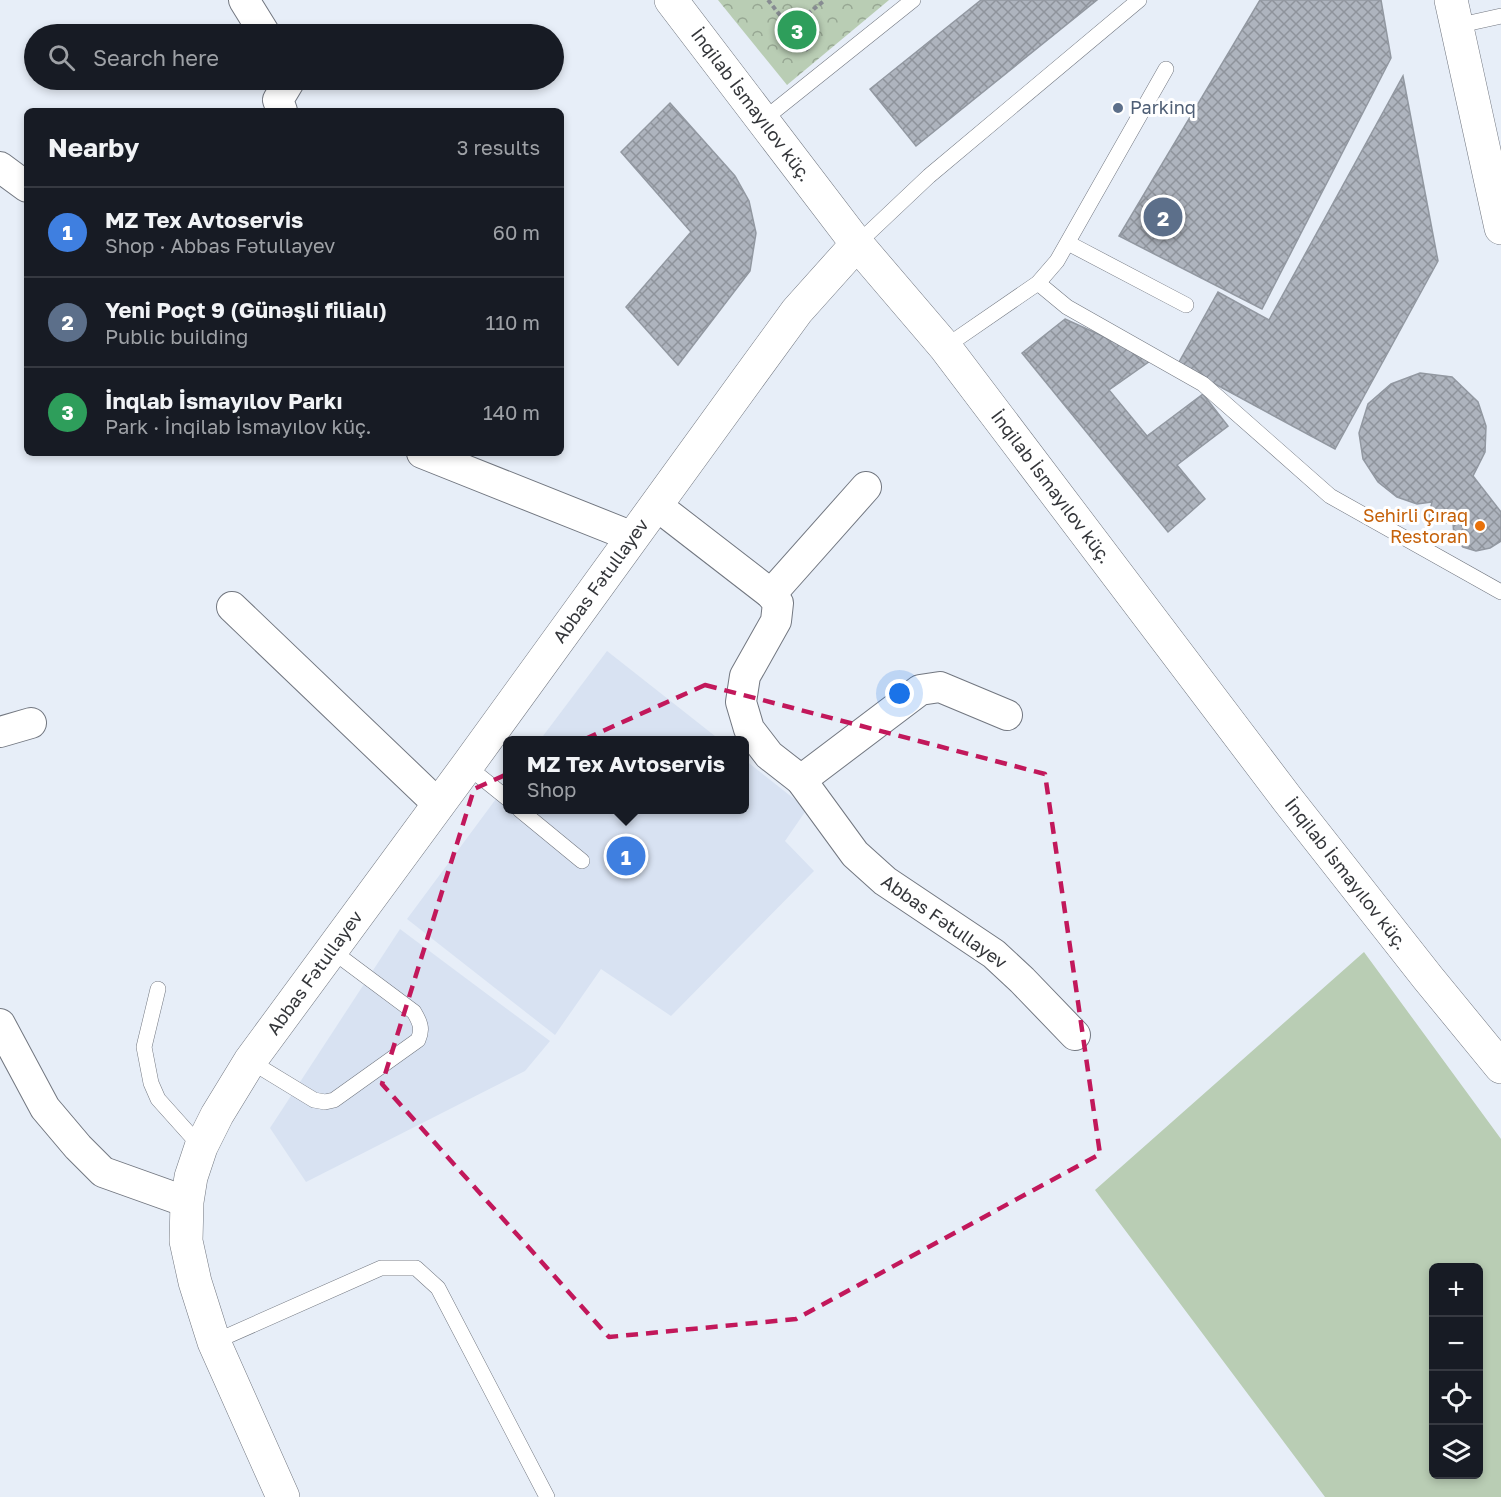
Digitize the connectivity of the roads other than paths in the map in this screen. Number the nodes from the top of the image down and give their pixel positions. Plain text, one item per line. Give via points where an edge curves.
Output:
1 (244, 0) edge
2 (670, 0) edge
3 (913, 0) edge
4 (1139, 0) edge
5 (1453, 13) edge
6 (1501, 16) edge
7 (259, 24) edge
8 (1166, 69) dead end
9 (284, 90) edge
10 (281, 108) edge
11 (762, 120) junction
12 (0, 167) edge
13 (24, 185) edge
14 (1501, 228) edge
15 (1068, 243) junction
16 (857, 244) junction
17 (1038, 283) junction
18 (1186, 305) dead end
19 (945, 347) junction
20 (434, 456) edge
21 (866, 487) dead end
22 (656, 505) junction
23 (633, 537) junction
24 (1501, 592) edge
25 (771, 594) junction
26 (232, 607) dead end
27 (1007, 715) dead end
28 (31, 723) dead end
29 (0, 732) edge
30 (467, 766) junction
31 (801, 780) junction
32 (503, 797) edge
33 (439, 805) junction
34 (525, 814) edge
35 (582, 861) dead end
36 (332, 950) junction
37 (1428, 978) junction
38 (158, 988) dead end
39 (0, 1024) edge
40 (1501, 1028) edge
41 (1075, 1035) dead end
42 (250, 1061) junction
43 (1501, 1067) edge
44 (201, 1147) junction
45 (187, 1202) junction
46 (214, 1342) junction
47 (283, 1497) edge
48 (547, 1497) edge

1 - 7 street
2 - 11 main road, İnqilab İsmayılov küç.
3 - 11 lane
4 - 16 lane via 929,176
5 - 6 lane
5 - 14 main road
8 - 15 lane
9 - 10 street via 278,100
11 - 16 main road, İnqilab İsmayılov küç.
12 - 13 street
15 - 17 lane
15 - 18 lane
16 - 19 main road, İnqilab İsmayılov küç.
16 - 22 main road, Abbas Fətullayev via 797,311
17 - 19 lane
17 - 24 lane via 1067,307 1203,384 1330,496
19 - 37 main road, İnqilab İsmayılov küç.
20 - 23 street
21 - 25 street
22 - 23 main road, Abbas Fətullayev
22 - 25 street, Abbas Fətullayev
23 - 30 main road, Abbas Fətullayev
25 - 31 street, Abbas Fətullayev via 778,603 776,621 745,676 741,702 749,729 769,755
26 - 33 street
27 - 31 street via 940,687 920,690
28 - 29 street
30 - 32 lane
30 - 33 main road, Abbas Fətullayev
31 - 41 street, Abbas Fətullayev via 855,854 885,881 994,954
33 - 36 main road, Abbas Fətullayev
34 - 35 lane
36 - 42 main road, Abbas Fətullayev
36 - 42 lane via 414,1012 420,1022 418,1040 334,1100 325,1102 314,1100
37 - 40 main road
37 - 43 main road
38 - 44 lane via 144,1047 150,1083 158,1099
39 - 45 street via 45,1107 103,1172
42 - 44 main road, Abbas Fətullayev
44 - 45 main road, Abbas Fətullayev
45 - 46 main road, Abbas Fətullayev via 186,1241
46 - 47 main road, Abbas Fətullayev
46 - 48 lane via 381,1268 416,1268 438,1288

